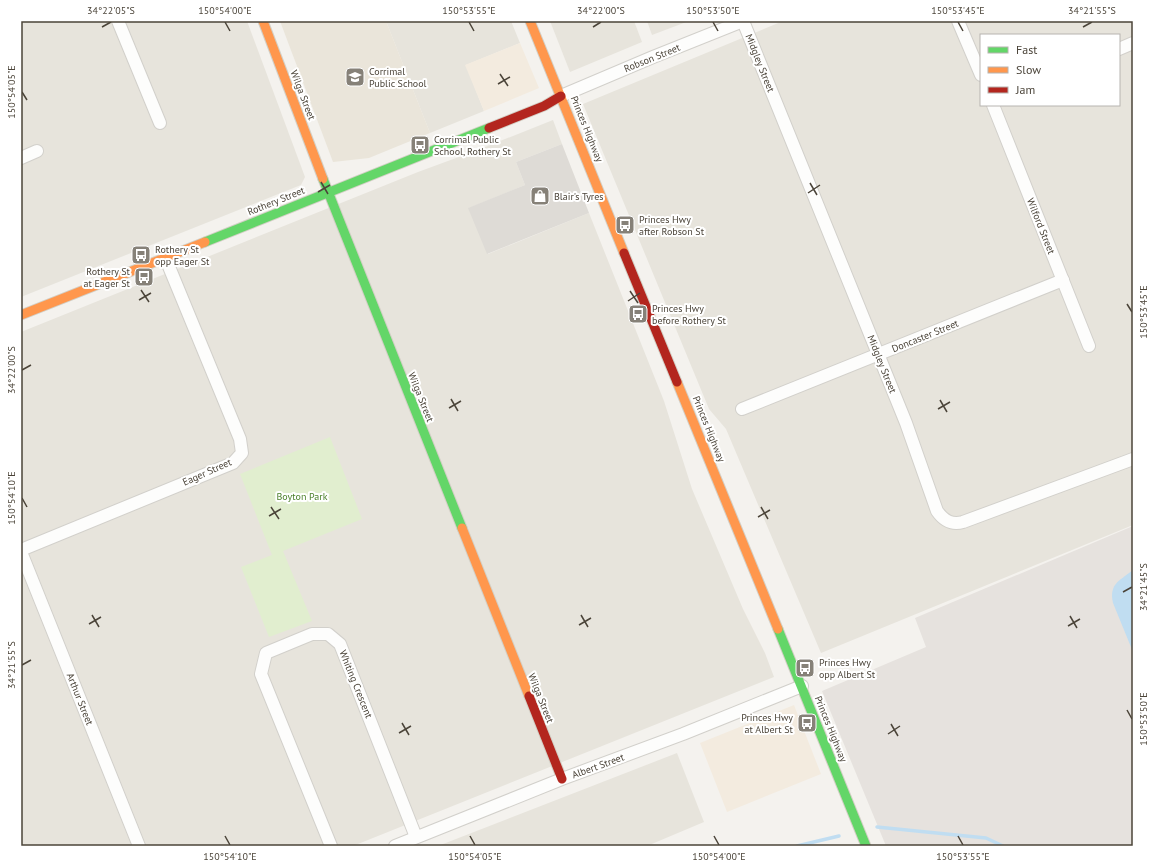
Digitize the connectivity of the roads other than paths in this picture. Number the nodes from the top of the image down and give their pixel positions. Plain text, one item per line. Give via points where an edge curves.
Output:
1 (118, 21) edge
2 (263, 21) edge
3 (530, 21) edge
4 (743, 21) edge
5 (958, 21) edge
6 (1133, 43) edge
7 (1120, 49) edge
8 (980, 73) edge
9 (561, 96) junction
10 (993, 106) edge
11 (160, 123) dead end
12 (37, 151) dead end
13 (21, 158) edge
14 (328, 192) junction
15 (165, 257) junction
16 (1063, 280) junction
17 (21, 315) edge
18 (1089, 346) dead end
19 (878, 355) junction
20 (742, 409) dead end
21 (1133, 460) edge
22 (21, 551) edge
23 (802, 686) junction
24 (562, 780) junction
25 (416, 837) junction
26 (139, 846) edge
27 (331, 846) edge
28 (395, 846) edge
29 (866, 846) edge

1 - 11 street
2 - 14 main road, Wilga Street
3 - 9 main road, Princes Highway
4 - 9 street, Robson Street
4 - 19 street, Midgley Street
5 - 8 street
6 - 7 street
9 - 14 main road, Rothery Street via 544,106
9 - 23 main road, Princes Highway
10 - 16 street, Wilford Street
12 - 13 street
14 - 15 main road, Rothery Street
14 - 24 main road, Wilga Street
15 - 17 main road, Rothery Street
15 - 22 street, Eager Street via 240,439 242,453 233,463
16 - 18 street, Wilford Street
16 - 19 street, Doncaster Street
19 - 20 street, Doncaster Street
19 - 21 street, Midgley Street via 906,423 937,511 951,523 963,522
22 - 26 street, Arthur Street
23 - 24 street, Albert Street
23 - 29 main road, Princes Highway
24 - 25 street, Albert Street
25 - 27 street, Whiting Crescent via 340,644 328,634 312,634 266,653 261,674
25 - 28 street, Albert Street

